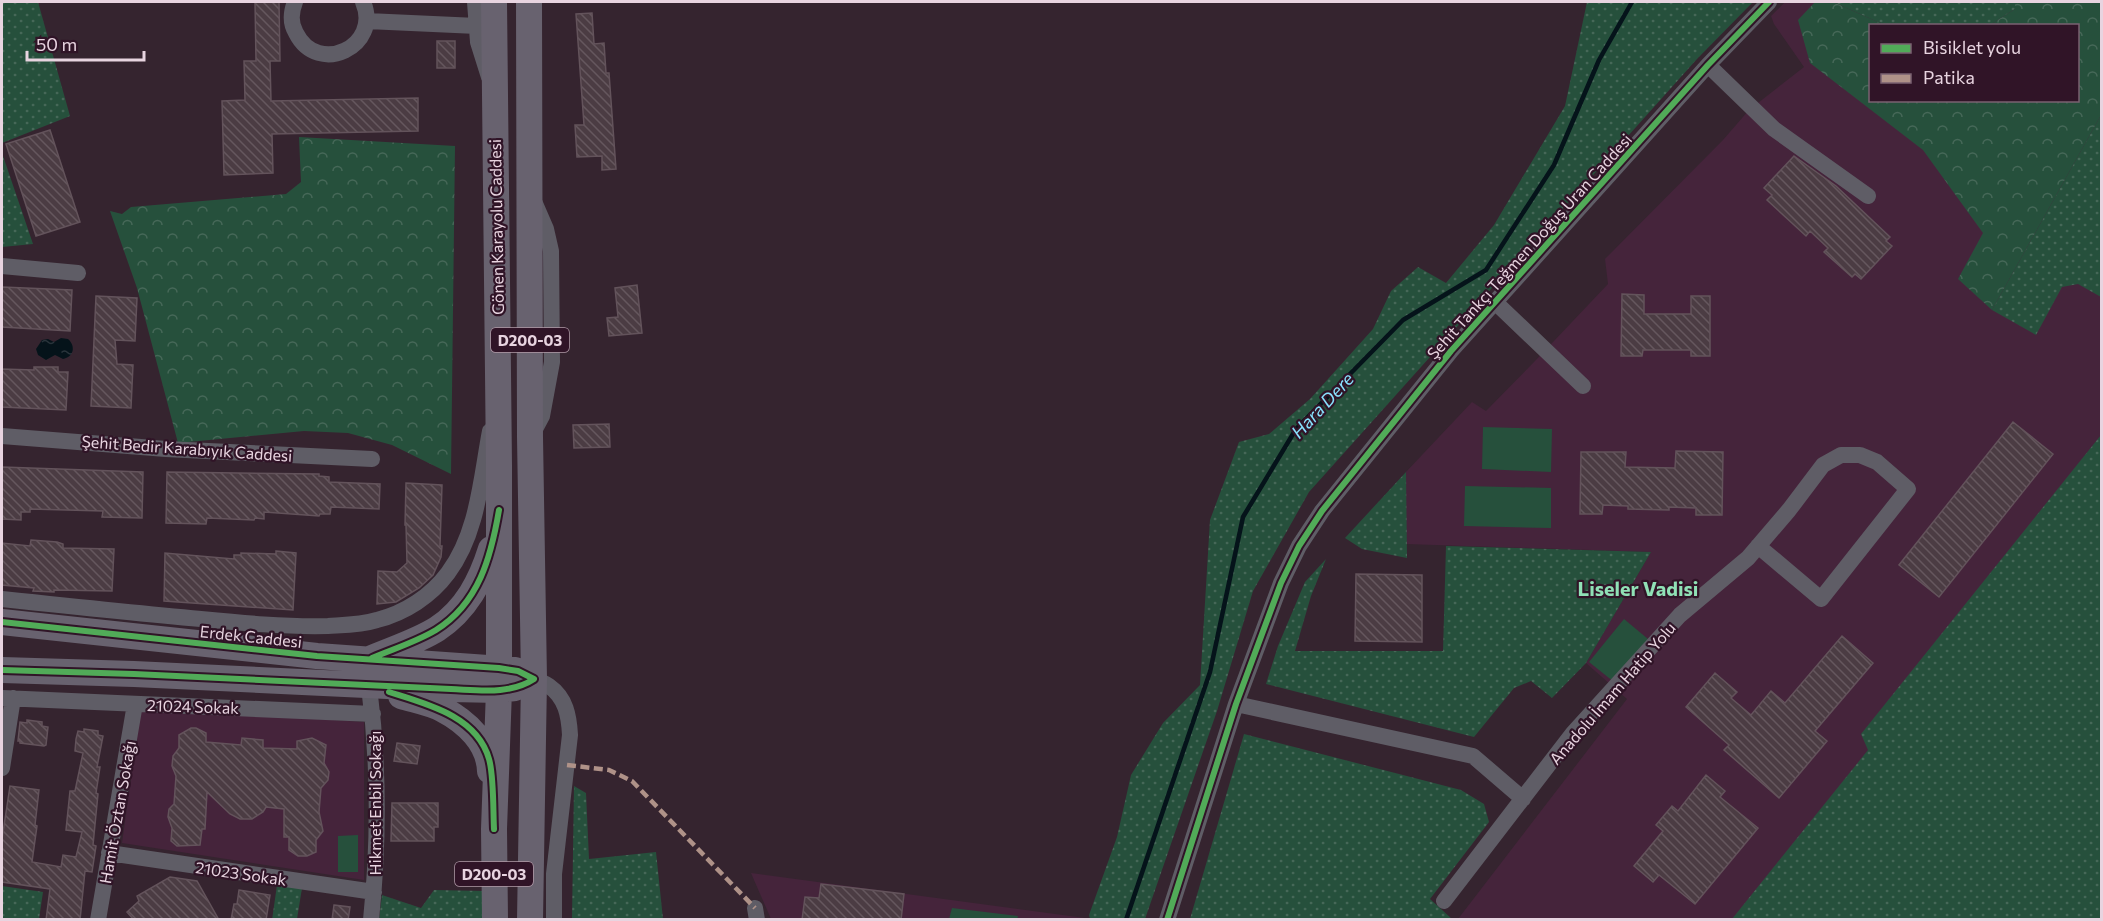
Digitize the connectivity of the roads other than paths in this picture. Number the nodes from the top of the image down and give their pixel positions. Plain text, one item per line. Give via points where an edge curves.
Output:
1 (295, 2) edge
2 (363, 2) edge
3 (475, 2) edge
4 (494, 2) edge
5 (529, 2) edge
6 (1769, 2) edge
7 (367, 21) junction
8 (477, 26) junction
9 (1708, 65) junction
10 (494, 93) junction
11 (1868, 196) dead end
12 (2, 266) edge
13 (78, 273) dead end
14 (1495, 302) junction
15 (1583, 386) dead end
16 (498, 389) junction
17 (2, 436) edge
18 (372, 459) dead end
19 (499, 466) junction
20 (498, 510) junction
21 (1758, 546) junction
22 (2, 599) edge
23 (2, 622) edge
24 (369, 659) junction
25 (2, 670) edge
26 (499, 679) junction
27 (534, 679) junction
28 (369, 686) junction
29 (8, 698) edge
30 (135, 704) junction
31 (1236, 704) junction
32 (373, 714) junction
33 (2, 768) edge
34 (1523, 799) junction
35 (494, 829) junction
36 (109, 853) junction
37 (374, 892) junction
38 (1444, 901) dead end
39 (98, 920) edge
40 (371, 920) edge
41 (495, 920) edge
42 (530, 920) edge
43 (554, 920) edge
44 (1167, 920) edge

1 - 7 street via 293,28 299,40 320,54 333,55 356,44
2 - 7 street
3 - 8 street
4 - 10 highway, Gönen Karayolu Caddesi / D200-03
5 - 27 highway, Gönen Karayolu Caddesi / D200-03
6 - 9 street, Şehit Tankçı Teğmen Doğuş Uran Caddesi
7 - 8 street
8 - 10 street
9 - 11 street via 1774,129
9 - 14 street, Şehit Tankçı Teğmen Doğuş Uran Caddesi
10 - 16 highway, Gönen Karayolu Caddesi / D200-03
12 - 13 street
14 - 15 street
14 - 31 street, Şehit Tankçı Teğmen Doğuş Uran Caddesi via 1322,511 1299,546 1281,583
16 - 19 highway, Gönen Karayolu Caddesi / D200-03
16 - 22 street via 473,519 463,548 437,586 395,614 363,624 290,627
17 - 18 street, Şehit Bedir Karabıyık Caddesi
19 - 20 highway, Gönen Karayolu Caddesi / D200-03
19 - 27 street via 506,638 511,657
20 - 24 highway via 483,575 465,603 436,630
20 - 26 highway, Gönen Karayolu Caddesi / D200-03
21 - 21 street, Anadolu İmam Hatip Yolu via 1823,465 1841,456 1869,458 1908,489 1821,599
21 - 34 street, Anadolu İmam Hatip Yolu via 1680,615 1574,733
23 - 24 highway, Erdek Caddesi
24 - 26 highway, Erdek Caddesi
25 - 28 highway
26 - 27 highway via 518,671
26 - 28 highway
26 - 35 highway, Gönen Karayolu Caddesi / D200-03
27 - 42 highway, Gönen Karayolu Caddesi / D200-03
27 - 43 street via 556,692 569,717 554,874
28 - 32 street, Hikmet Enbil Sokağı
28 - 35 highway via 442,709 482,742 490,760
29 - 30 street, 21024 Sokak
29 - 33 street
30 - 32 street, 21024 Sokak
30 - 36 street, Hamit Öztan Sokağı
31 - 34 street via 1473,756
31 - 44 street, Şehit Tankçı Teğmen Doğuş Uran Caddesi
32 - 37 street, Hikmet Enbil Sokağı via 377,766
34 - 38 street, Anadolu İmam Hatip Yolu
35 - 41 highway, Gönen Karayolu Caddesi / D200-03
36 - 37 street, 21023 Sokak
36 - 39 street, Hamit Öztan Sokağı
37 - 40 street, Hikmet Enbil Sokağı

